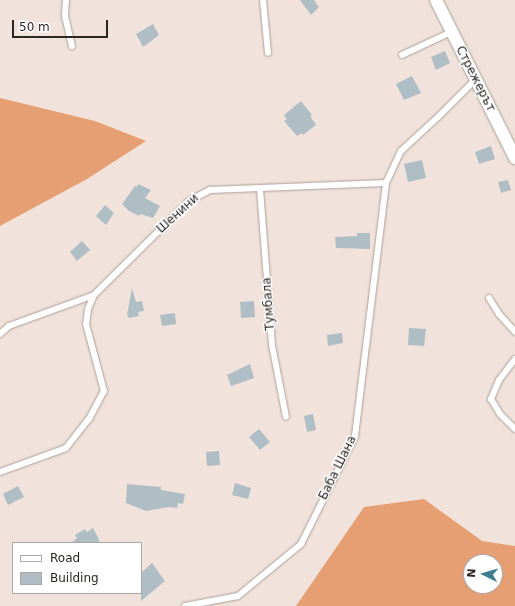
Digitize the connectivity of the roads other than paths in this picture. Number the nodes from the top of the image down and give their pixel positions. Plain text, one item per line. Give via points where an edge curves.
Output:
1 (66, 0) edge
2 (263, 0) edge
3 (436, 0) edge
4 (451, 32) junction
5 (72, 46) dead end
6 (268, 52) dead end
7 (402, 55) dead end
8 (476, 79) junction
9 (515, 158) edge
10 (386, 183) junction
11 (260, 189) junction
12 (94, 295) junction
13 (489, 298) dead end
14 (515, 332) edge
15 (0, 334) edge
16 (515, 359) edge
17 (286, 417) dead end
18 (515, 429) edge
19 (0, 472) edge
20 (185, 606) edge

1 - 5 lane via 65,16
2 - 6 lane
3 - 4 street, Стрежерът
4 - 7 lane
4 - 8 street, Стрежерът
8 - 9 street, Стрежерът
8 - 10 lane via 401,151
10 - 11 lane, Шенини
10 - 20 lane, Баба Шана via 355,436 301,544 238,596
11 - 12 lane, Шенини via 210,190 200,194
11 - 17 lane, Тумбала via 272,345
12 - 15 lane via 9,326
12 - 19 lane, Шенини via 88,309 86,324 104,391 89,419 66,448
13 - 14 lane
16 - 18 lane via 499,380 492,399 500,414

